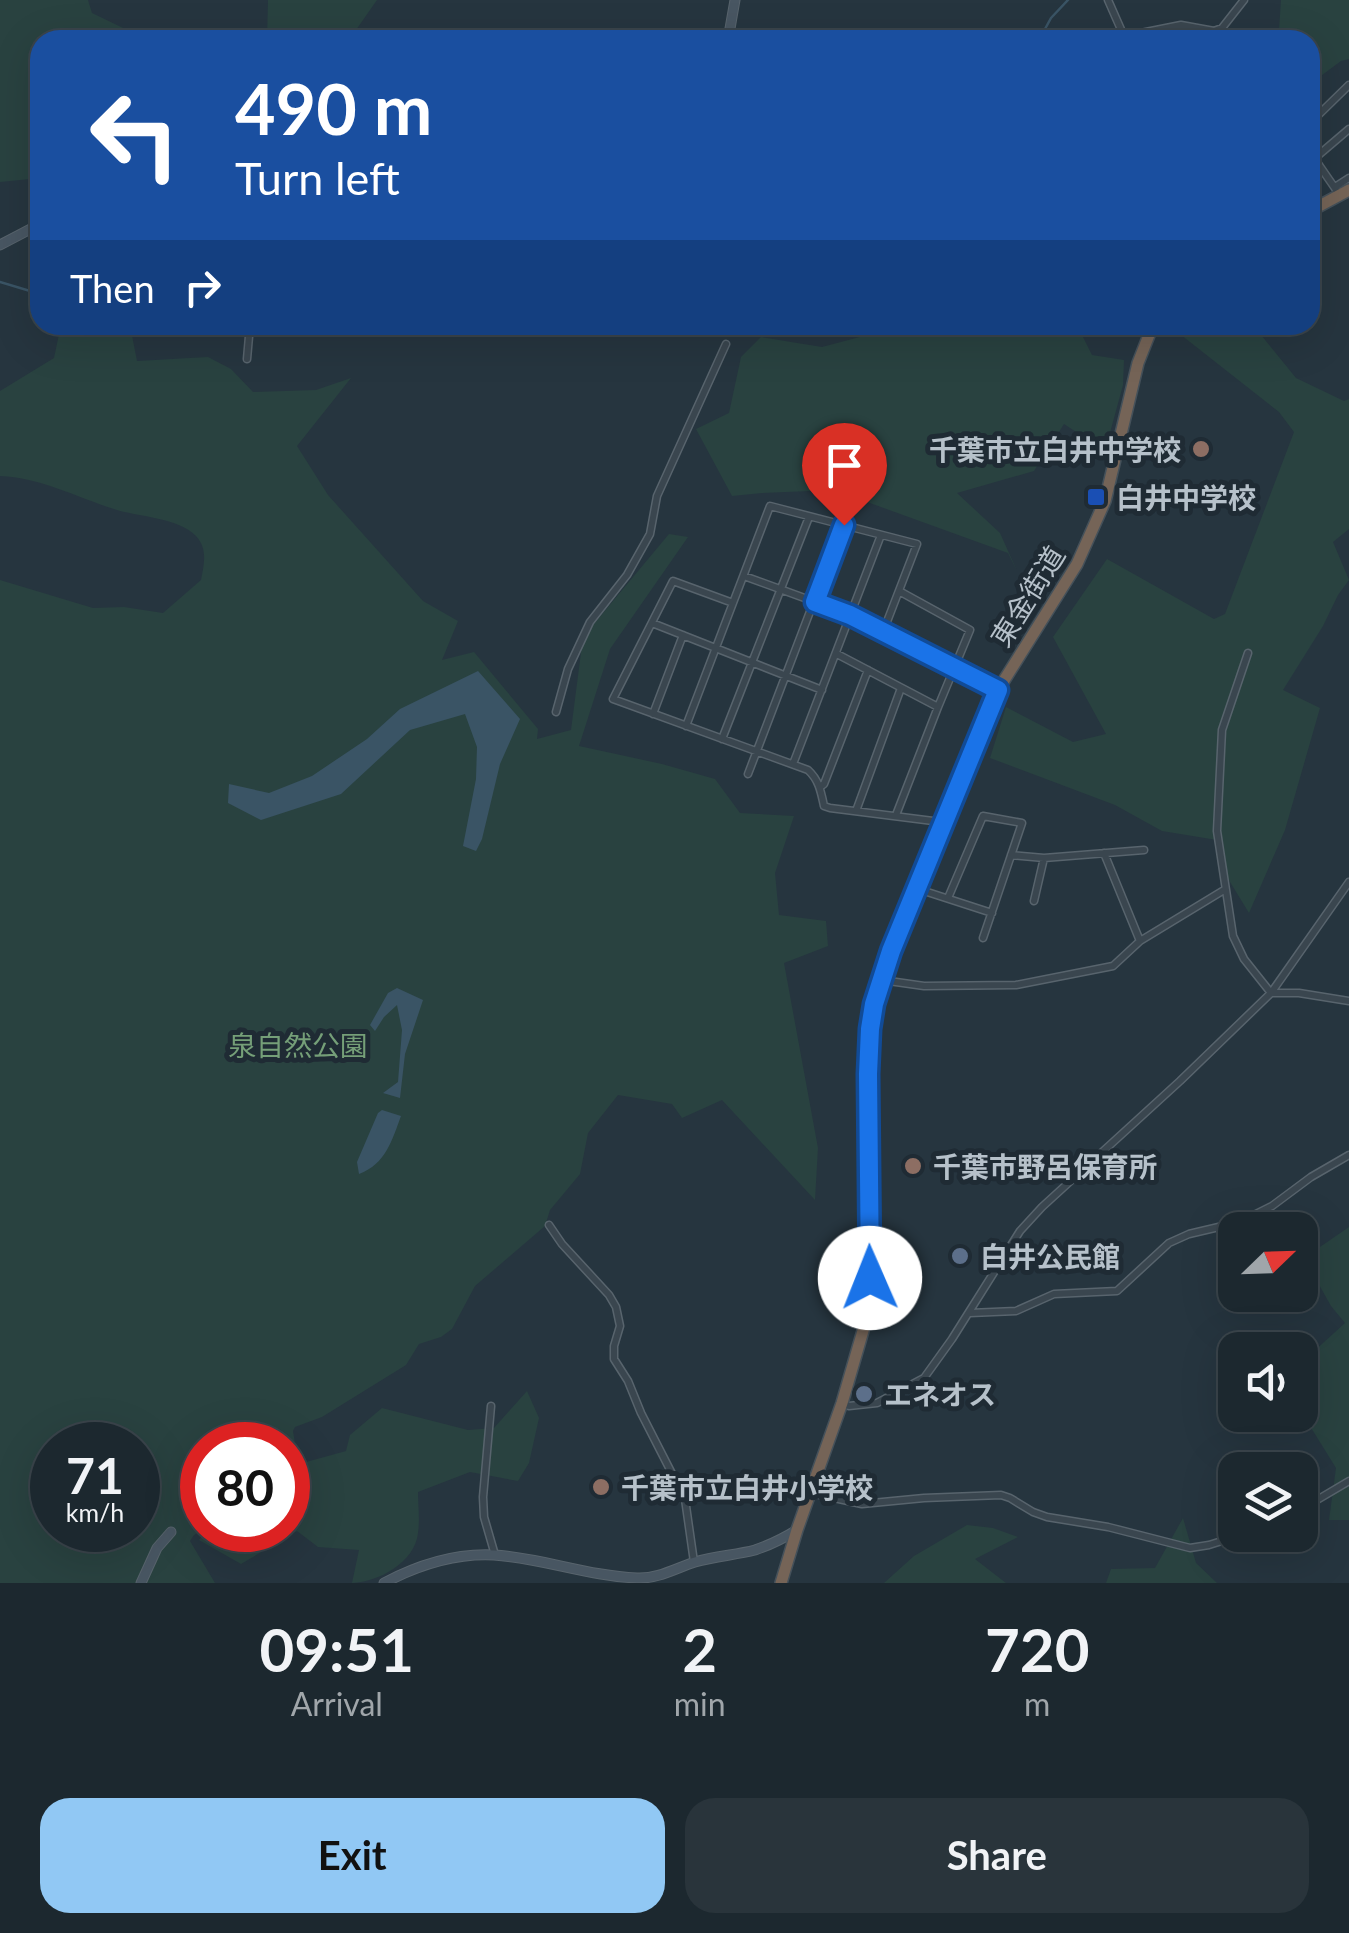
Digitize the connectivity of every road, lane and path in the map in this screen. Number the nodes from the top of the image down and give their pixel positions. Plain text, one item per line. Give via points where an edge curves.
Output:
1 (735, 0) edge
2 (1108, 0) edge
3 (1244, 0) edge
4 (730, 30) edge
5 (1121, 30) edge
6 (1158, 30) edge
7 (1208, 30) edge
8 (1217, 30) edge
9 (1349, 85) edge
10 (1320, 113) edge
11 (1349, 130) edge
12 (1320, 150) edge
13 (1320, 165) edge
14 (1349, 178) edge
15 (1341, 190) edge
16 (1320, 204) edge
17 (30, 229) edge
18 (0, 245) edge
19 (249, 335) edge
20 (1149, 335) edge
21 (726, 344) dead end
22 (247, 358) dead end
23 (809, 516) junction
24 (844, 525) junction
25 (881, 535) junction
26 (744, 576) junction
27 (781, 590) junction
28 (898, 592) junction
29 (815, 602) junction
30 (733, 604) junction
31 (850, 615) junction
32 (652, 623) junction
33 (883, 632) junction
34 (683, 636) junction
35 (716, 648) junction
36 (1248, 652) dead end
37 (837, 654) junction
38 (753, 663) junction
39 (954, 667) junction
40 (868, 670) junction
41 (786, 676) junction
42 (902, 688) junction
43 (822, 690) junction
44 (998, 690) junction
45 (938, 707) junction
46 (556, 712) dead end
47 (653, 714) junction
48 (686, 726) junction
49 (722, 739) junction
50 (757, 751) junction
51 (793, 764) junction
52 (748, 774) dead end
53 (820, 787) junction
54 (856, 811) junction
55 (896, 815) junction
56 (942, 822) junction
57 (1144, 850) dead end
58 (1104, 852) junction
59 (1010, 855) junction
60 (1044, 858) junction
61 (1349, 882) edge
62 (917, 888) junction
63 (1224, 890) junction
64 (948, 898) junction
65 (1034, 901) dead end
66 (992, 913) junction
67 (983, 938) dead end
68 (1140, 942) junction
69 (881, 980) junction
70 (1272, 992) junction
71 (1349, 1001) edge
72 (1349, 1155) edge
73 (549, 1225) dead end
74 (969, 1313) junction
75 (842, 1403) junction
76 (491, 1406) dead end
77 (1349, 1481) edge
78 (811, 1493) junction
79 (1318, 1499) edge
80 (797, 1530) junction
81 (172, 1532) dead end
82 (1218, 1542) edge
83 (494, 1555) junction
84 (694, 1562) junction
85 (640, 1582) edge
86 (141, 1583) edge
87 (384, 1583) edge
88 (782, 1583) edge

1 - 4 street
2 - 5 street
3 - 8 street
6 - 7 street
9 - 10 street
11 - 12 street
13 - 15 street
14 - 15 street
15 - 16 highway
17 - 18 street
19 - 22 street
20 - 44 highway, 東金街道 via 1097,522
21 - 46 street via 657,496 650,534 590,622
23 - 24 street
23 - 26 street via 770,506
23 - 27 street
24 - 25 street
24 - 29 street
25 - 28 street via 917,544
25 - 31 street
26 - 27 street
26 - 30 street
27 - 29 street
27 - 38 street
28 - 33 street
28 - 39 street via 970,630
29 - 31 street
29 - 41 street
30 - 32 street via 673,581
30 - 35 street
31 - 33 street
31 - 37 street
32 - 34 street
32 - 47 street via 612,699
33 - 39 street
34 - 35 street
34 - 47 street
35 - 38 street
35 - 48 street
36 - 63 street via 1222,730 1216,832
37 - 40 street
37 - 43 street
38 - 41 street
38 - 49 street
39 - 44 street
39 - 45 street
40 - 42 street
40 - 53 street
41 - 43 street
41 - 50 street
42 - 45 street
42 - 54 street
43 - 51 street
44 - 56 highway, 東金街道
45 - 55 street
47 - 48 street
48 - 49 street
49 - 50 street
50 - 51 street
50 - 52 street
51 - 53 street
53 - 54 street via 824,806
54 - 55 street
55 - 56 street
56 - 62 highway, 東金街道
57 - 58 street
58 - 60 street
58 - 68 street
59 - 60 street
59 - 64 street via 1022,823 984,816
59 - 66 street
60 - 65 street
61 - 70 street
62 - 64 street
62 - 69 highway, 東金街道
63 - 68 street
63 - 70 street via 1233,936
64 - 66 street
66 - 67 street
68 - 69 street via 1113,966 1016,986
69 - 75 highway, 東金街道 via 869,1050 870,1298
70 - 71 street
70 - 74 street via 1042,1207
72 - 74 street via 1240,1222 1170,1242 1117,1291 1054,1294 1016,1311
73 - 84 street via 616,1306 614,1359 685,1499
74 - 75 street via 918,1383 877,1402
75 - 78 highway, 東金街道
76 - 83 street via 483,1497
77 - 79 street
78 - 80 highway, 東金街道
78 - 82 street via 862,1504 1001,1496 1047,1517 1190,1548
80 - 84 street via 758,1549
80 - 88 highway, 東金街道
81 - 86 street
83 - 85 street
83 - 87 street via 446,1559
84 - 85 street

